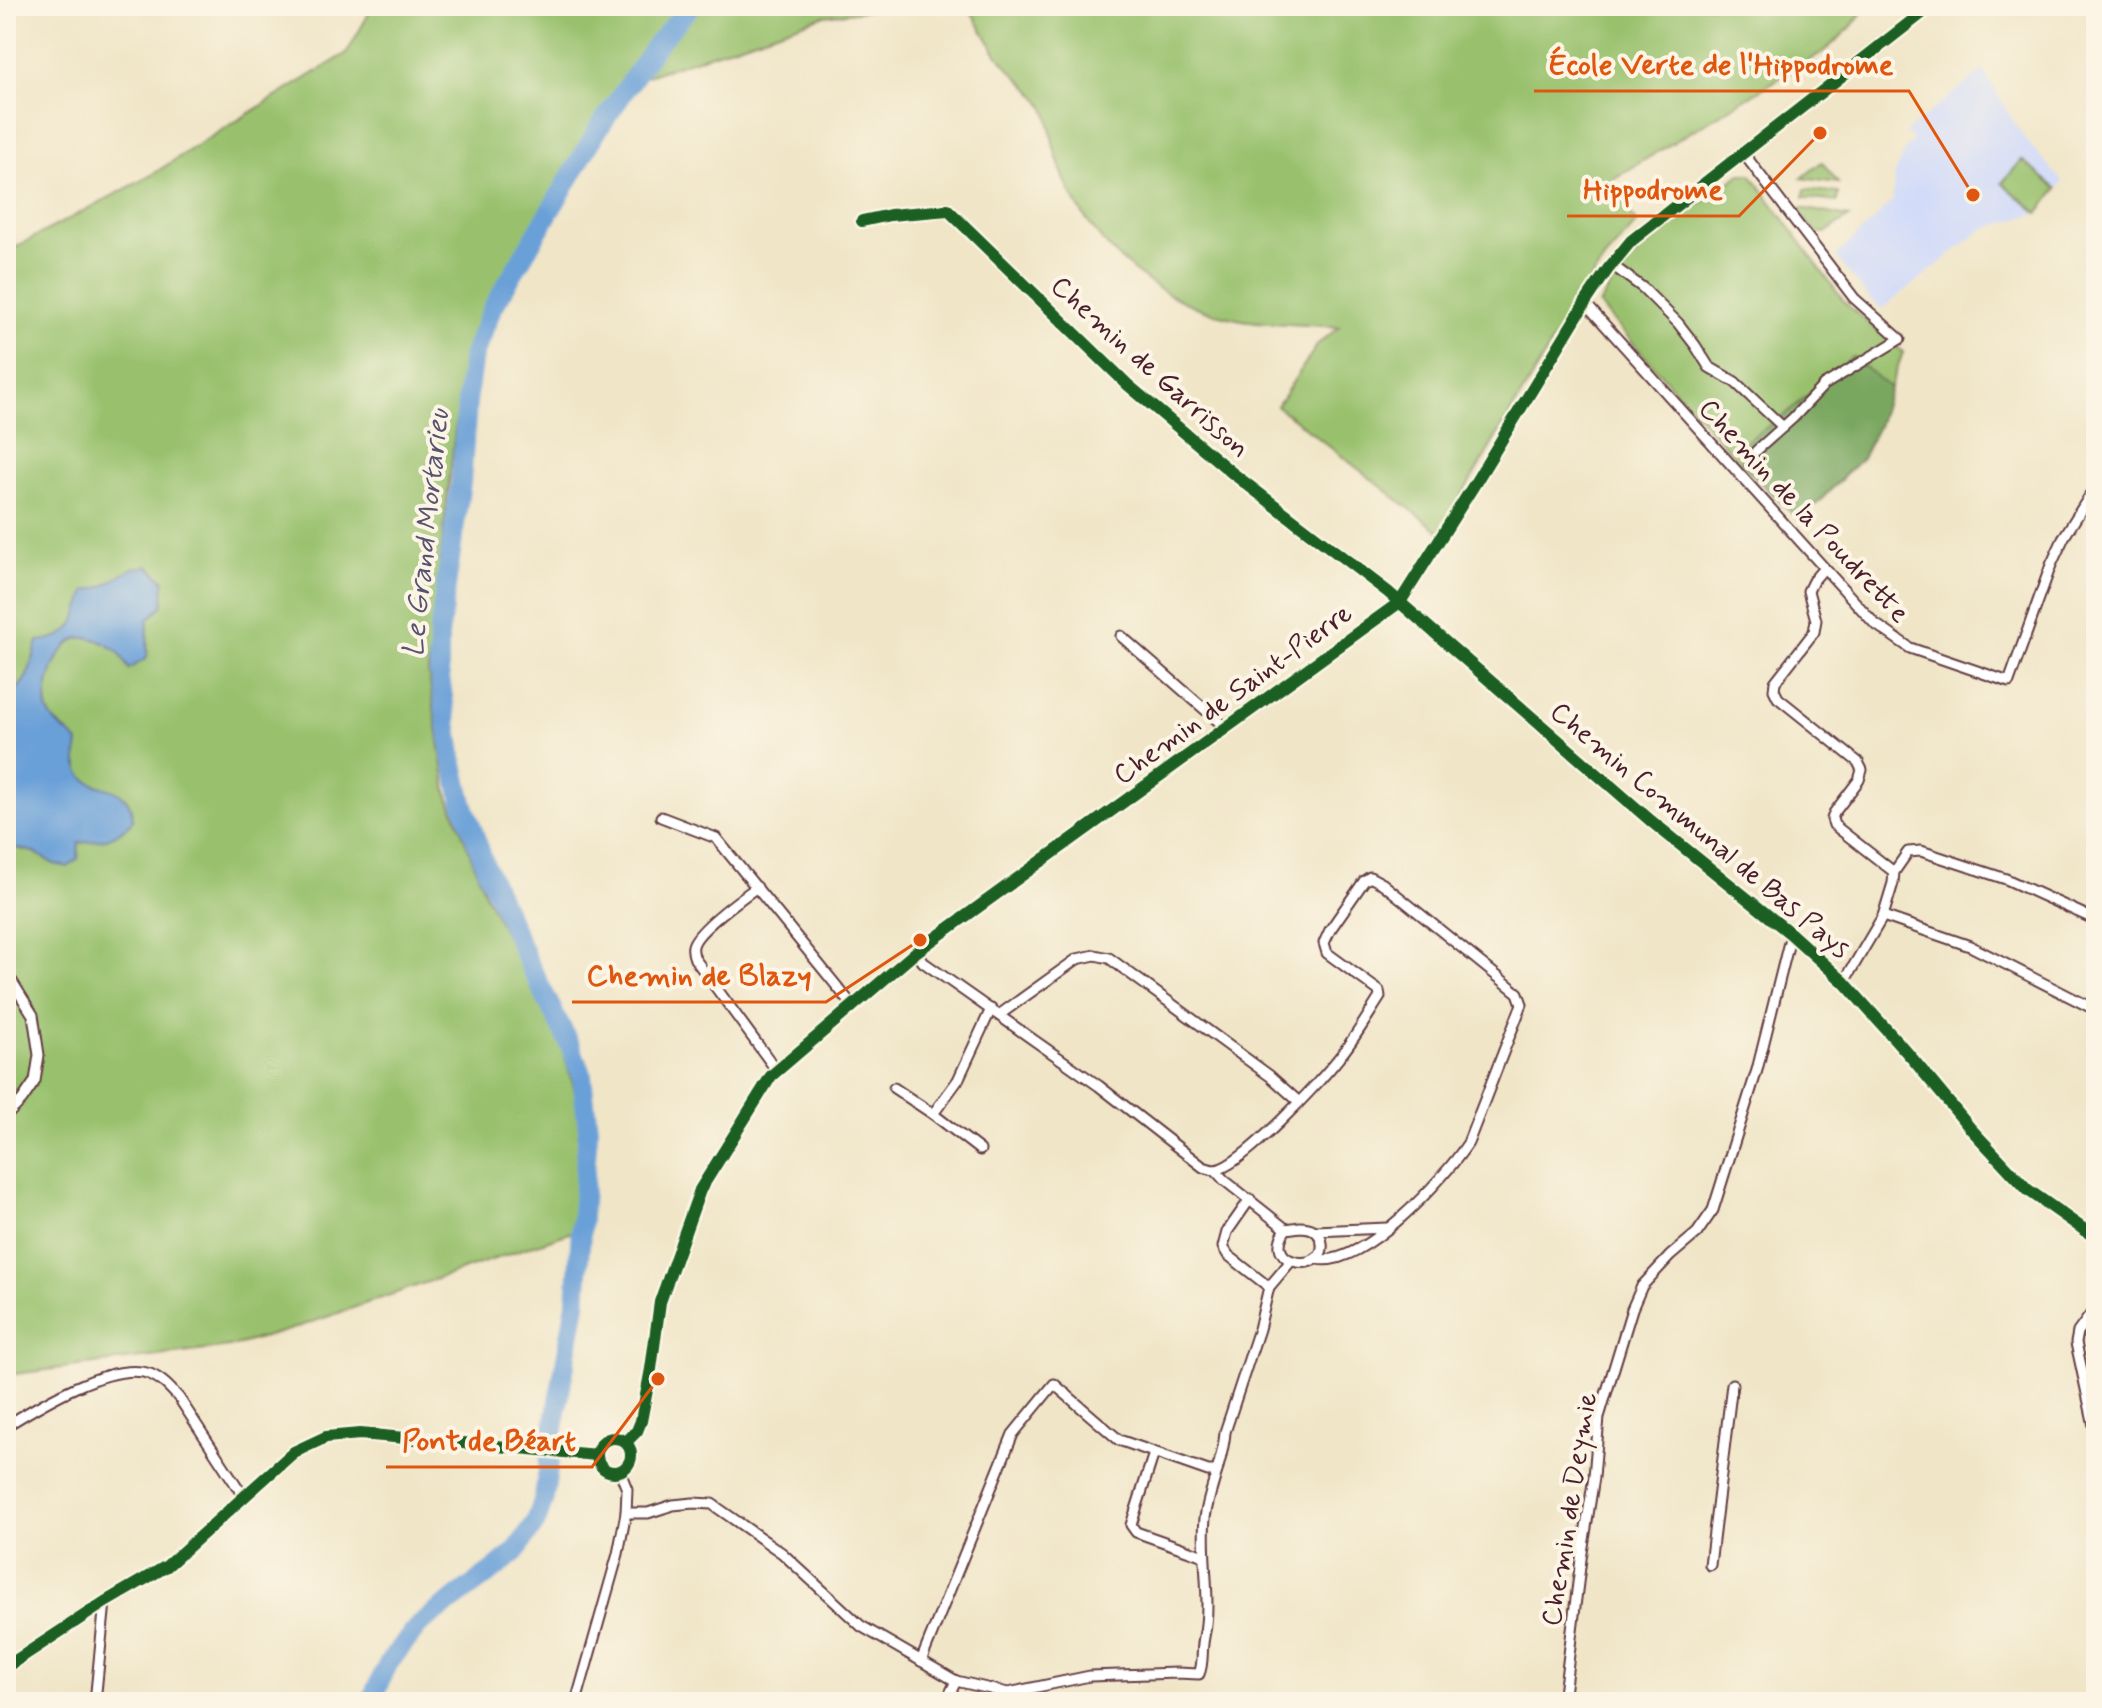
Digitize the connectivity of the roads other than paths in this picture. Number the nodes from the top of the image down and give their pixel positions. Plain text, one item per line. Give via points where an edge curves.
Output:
1 (1931, 6) edge
2 (1744, 154) junction
3 (862, 221) dead end
4 (1612, 265) junction
5 (1585, 303) junction
6 (1783, 427) junction
7 (1756, 451) dead end
8 (2096, 486) edge
9 (1824, 568) junction
10 (1400, 602) junction
11 (1121, 636) dead end
12 (1225, 727) junction
13 (661, 817) dead end
14 (1894, 872) junction
15 (757, 887) junction
16 (1883, 916) junction
17 (2096, 920) edge
18 (1791, 934) junction
19 (916, 952) junction
20 (6, 972) edge
21 (1844, 982) junction
22 (853, 1006) junction
23 (2096, 1010) edge
24 (995, 1012) junction
25 (777, 1071) junction
26 (894, 1088) dead end
27 (1298, 1101) junction
28 (933, 1114) junction
29 (6, 1116) edge
30 (980, 1150) dead end
31 (1215, 1170) junction
32 (1250, 1199) junction
33 (1387, 1228) junction
34 (1286, 1229) junction
35 (1315, 1231) junction
36 (2096, 1238) edge
37 (1317, 1259) junction
38 (1291, 1261) junction
39 (1269, 1287) junction
40 (2096, 1307) edge
41 (1732, 1384) dead end
42 (6, 1426) edge
43 (2096, 1435) edge
44 (626, 1442) junction
45 (1154, 1453) junction
46 (597, 1455) junction
47 (1217, 1471) junction
48 (620, 1472) junction
49 (244, 1497) junction
50 (626, 1513) junction
51 (1204, 1556) junction
52 (1710, 1565) dead end
53 (105, 1602) junction
54 (921, 1661) junction
55 (6, 1667) edge
56 (956, 1681) junction
57 (95, 1702) edge
58 (576, 1702) edge
59 (946, 1702) edge
60 (1563, 1702) edge

1 - 2 street, Chemin de Saint-Pierre
2 - 4 street, Chemin de Saint-Pierre via 1631,241
2 - 6 street via 1854,298 1900,339 1824,385
3 - 10 street, Chemin de Garrisson via 948,210 1128,385
4 - 5 street, Chemin de Saint-Pierre
4 - 6 street via 1678,323 1709,367 1735,382
5 - 9 street, Chemin de la Poudrette
5 - 10 street, Chemin de Saint-Pierre
6 - 7 street
8 - 9 street, Chemin de la Poudrette via 2057,551 2009,682 1910,648 1874,623
9 - 14 street via 1808,591 1814,632 1774,690 1858,762 1859,780 1832,819
10 - 12 street, Chemin de Saint-Pierre
10 - 18 street, Chemin Communal de Bas Pays via 1651,821
11 - 12 street
12 - 19 street, Chemin de Saint-Pierre
13 - 15 street via 716,838
14 - 16 street
14 - 17 street via 1908,852 1921,851 2006,879
15 - 22 street
15 - 25 street via 720,915 693,942 692,950
16 - 21 street
16 - 23 street via 1970,946
18 - 21 street, Chemin Communal de Bas Pays
18 - 60 street, Chemin de Deymie via 1757,1070 1713,1210 1697,1233 1642,1286 1599,1417
19 - 22 street, Chemin de Saint-Pierre
19 - 24 street
20 - 29 street via 33,1015 39,1055 35,1081
21 - 36 street, Chemin Communal de Bas Pays via 2028,1190
22 - 25 street, Chemin de Saint-Pierre
24 - 27 street via 1077,959 1109,958
24 - 28 street
24 - 31 street via 1203,1167
25 - 44 street, Chemin de Saint-Pierre via 700,1190 660,1302 641,1421
26 - 28 street
27 - 31 street via 1249,1149
27 - 33 street via 1339,1058 1380,997 1327,953 1324,943 1370,877 1518,993 1522,1004 1468,1143 1413,1207
28 - 30 street
31 - 32 street
32 - 34 street
32 - 39 street via 1223,1247
33 - 35 street
33 - 37 street via 1353,1251
34 - 35 street
34 - 38 street via 1280,1246
35 - 37 street via 1322,1241
37 - 38 street
38 - 39 street
39 - 47 street
40 - 43 street via 2076,1343
41 - 52 street
42 - 49 street via 77,1386 134,1371 150,1374 179,1398
44 - 46 street via 610,1438
44 - 48 street via 631,1461
45 - 47 street
45 - 51 street via 1131,1525 1136,1532
45 - 54 street via 1119,1440 1054,1384 1013,1434
46 - 48 street via 604,1469
46 - 49 street via 360,1434 326,1437 294,1452
47 - 51 street via 1205,1519
48 - 50 street via 627,1489
49 - 53 street via 167,1566
50 - 54 street via 712,1504 782,1553 861,1626
50 - 58 street
51 - 56 street via 1206,1628 1199,1674 1090,1676 1008,1693
53 - 55 street
53 - 57 street
54 - 56 street
56 - 59 street

